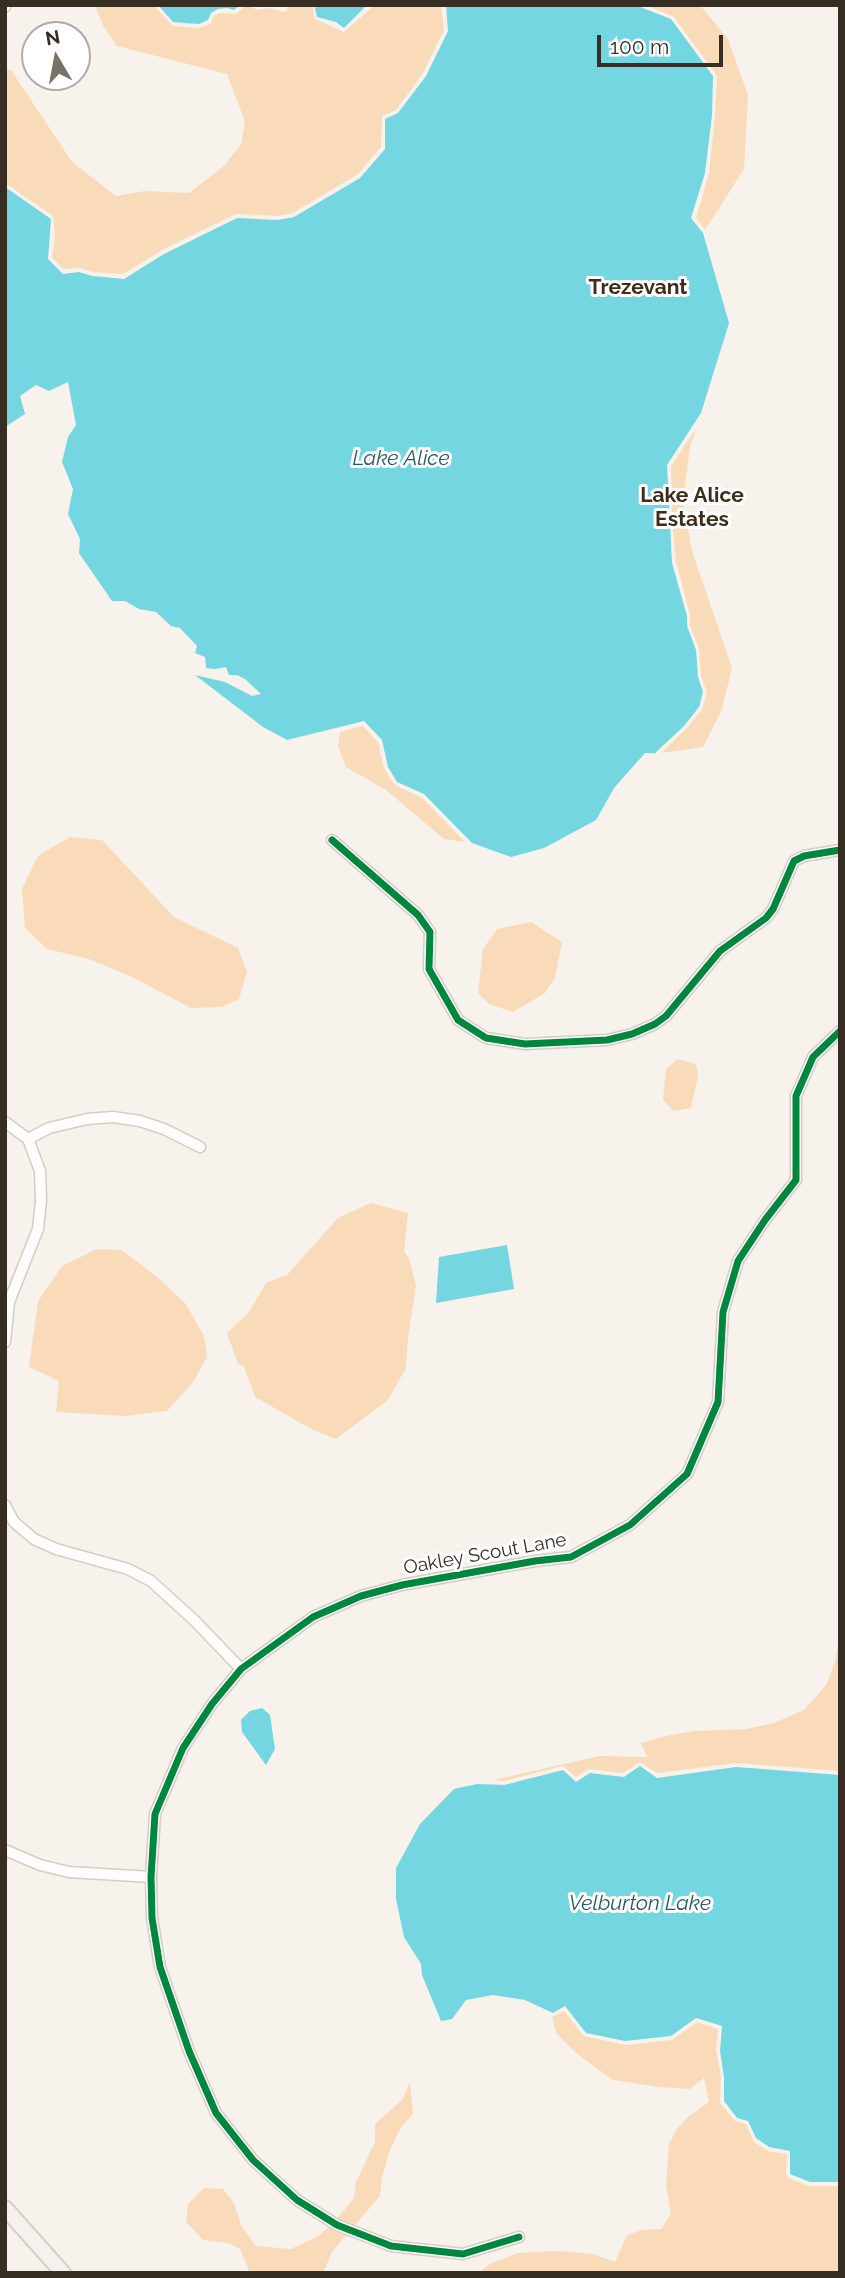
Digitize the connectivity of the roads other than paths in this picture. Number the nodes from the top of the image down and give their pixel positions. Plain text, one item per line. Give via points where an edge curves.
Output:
1 (332, 840) dead end
2 (840, 850) edge
3 (840, 1031) edge
4 (5, 1122) edge
5 (28, 1139) junction
6 (200, 1147) dead end
7 (5, 1342) edge
8 (5, 1505) edge
9 (241, 1669) junction
10 (5, 1850) edge
11 (151, 1877) junction
12 (5, 2208) edge
13 (519, 2237) dead end
14 (63, 2273) edge

1 - 2 street via 418,915 430,932 429,969 458,1020 486,1038 525,1044 607,1040 655,1024 720,951 766,918 794,861
3 - 9 street, Oakley Scout Lane via 813,1057 796,1096 796,1180 738,1261 723,1312 718,1402 687,1474 630,1525 571,1557 361,1596 313,1617
4 - 5 street
5 - 6 street via 48,1128 113,1117 164,1129
5 - 7 street via 40,1171 38,1229 9,1302
8 - 9 street via 14,1522 34,1539 128,1569 151,1581
9 - 11 street, Oakley Scout Lane via 183,1748 155,1814
10 - 11 street via 69,1872
11 - 13 street, Oakley Scout Lane via 160,1967 189,2051 216,2113 253,2160 297,2200 337,2225 391,2246 463,2254
12 - 14 street

